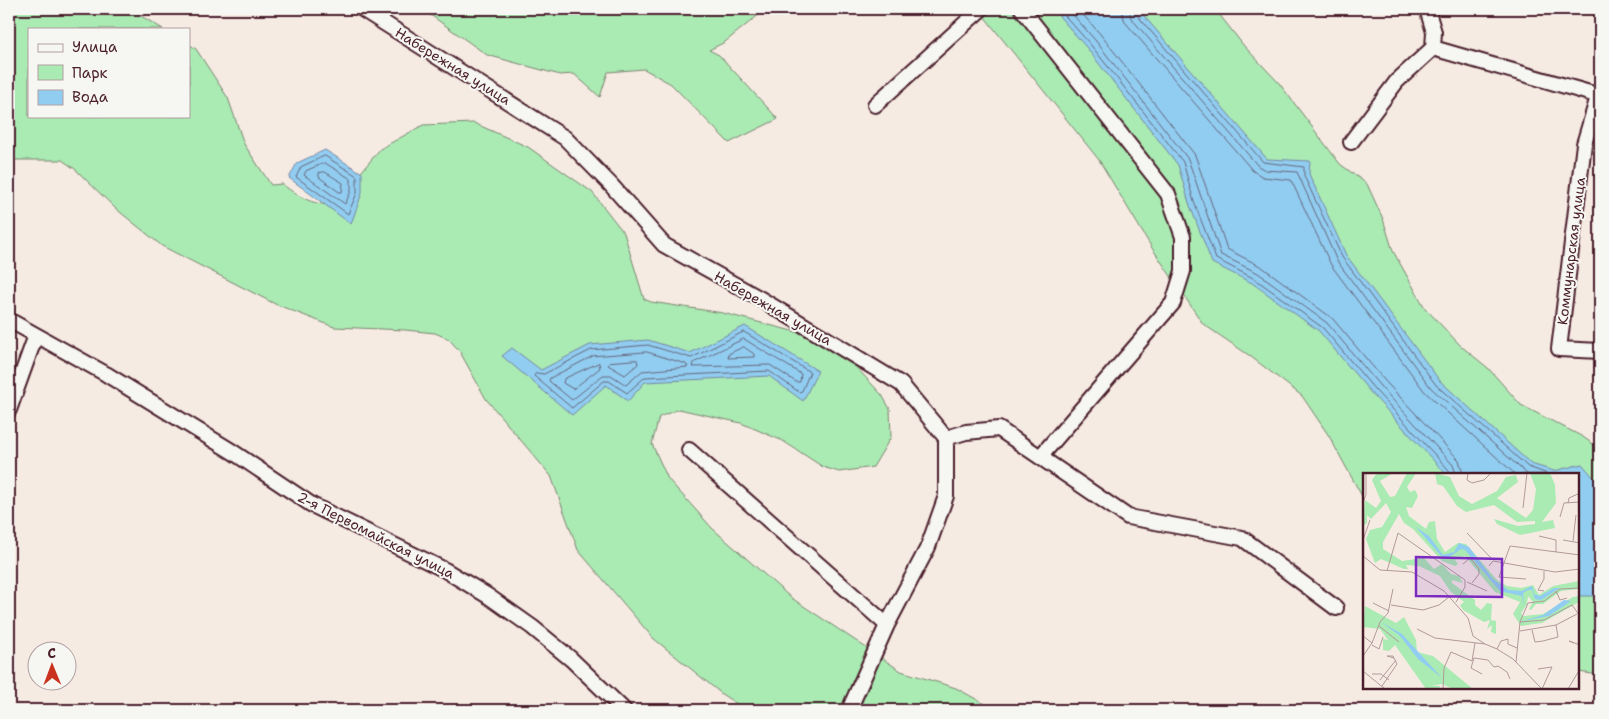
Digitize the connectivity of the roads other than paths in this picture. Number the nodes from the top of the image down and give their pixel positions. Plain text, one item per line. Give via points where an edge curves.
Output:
1 (362, 9) edge
2 (981, 9) edge
3 (1022, 9) edge
4 (1427, 9) edge
5 (1433, 48) junction
6 (1599, 94) edge
7 (875, 105) dead end
8 (1351, 142) dead end
9 (9, 320) edge
10 (36, 335) junction
11 (1600, 351) edge
12 (9, 410) edge
13 (946, 438) junction
14 (689, 450) dead end
15 (1040, 457) junction
16 (1336, 608) dead end
17 (887, 625) junction
18 (624, 710) edge
19 (849, 710) edge

1 - 13 street, Набережная улица via 565,138 612,185 664,245 901,384
2 - 7 street
3 - 15 street via 1168,194 1183,237 1183,271 1173,303
4 - 5 street via 1434,32
5 - 6 street, Коммунарская улица
5 - 8 street via 1397,81
6 - 11 street, Коммунарская улица via 1584,144 1559,349
9 - 10 street, 2-я Первомайская улица
10 - 12 street
10 - 18 street, 2-я Первомайская улица via 233,452 312,505 445,570 488,596 532,626
13 - 15 street via 966,432 999,429
13 - 17 street via 946,496 928,547
14 - 17 street
15 - 16 street via 1128,517 1242,538
17 - 19 street

